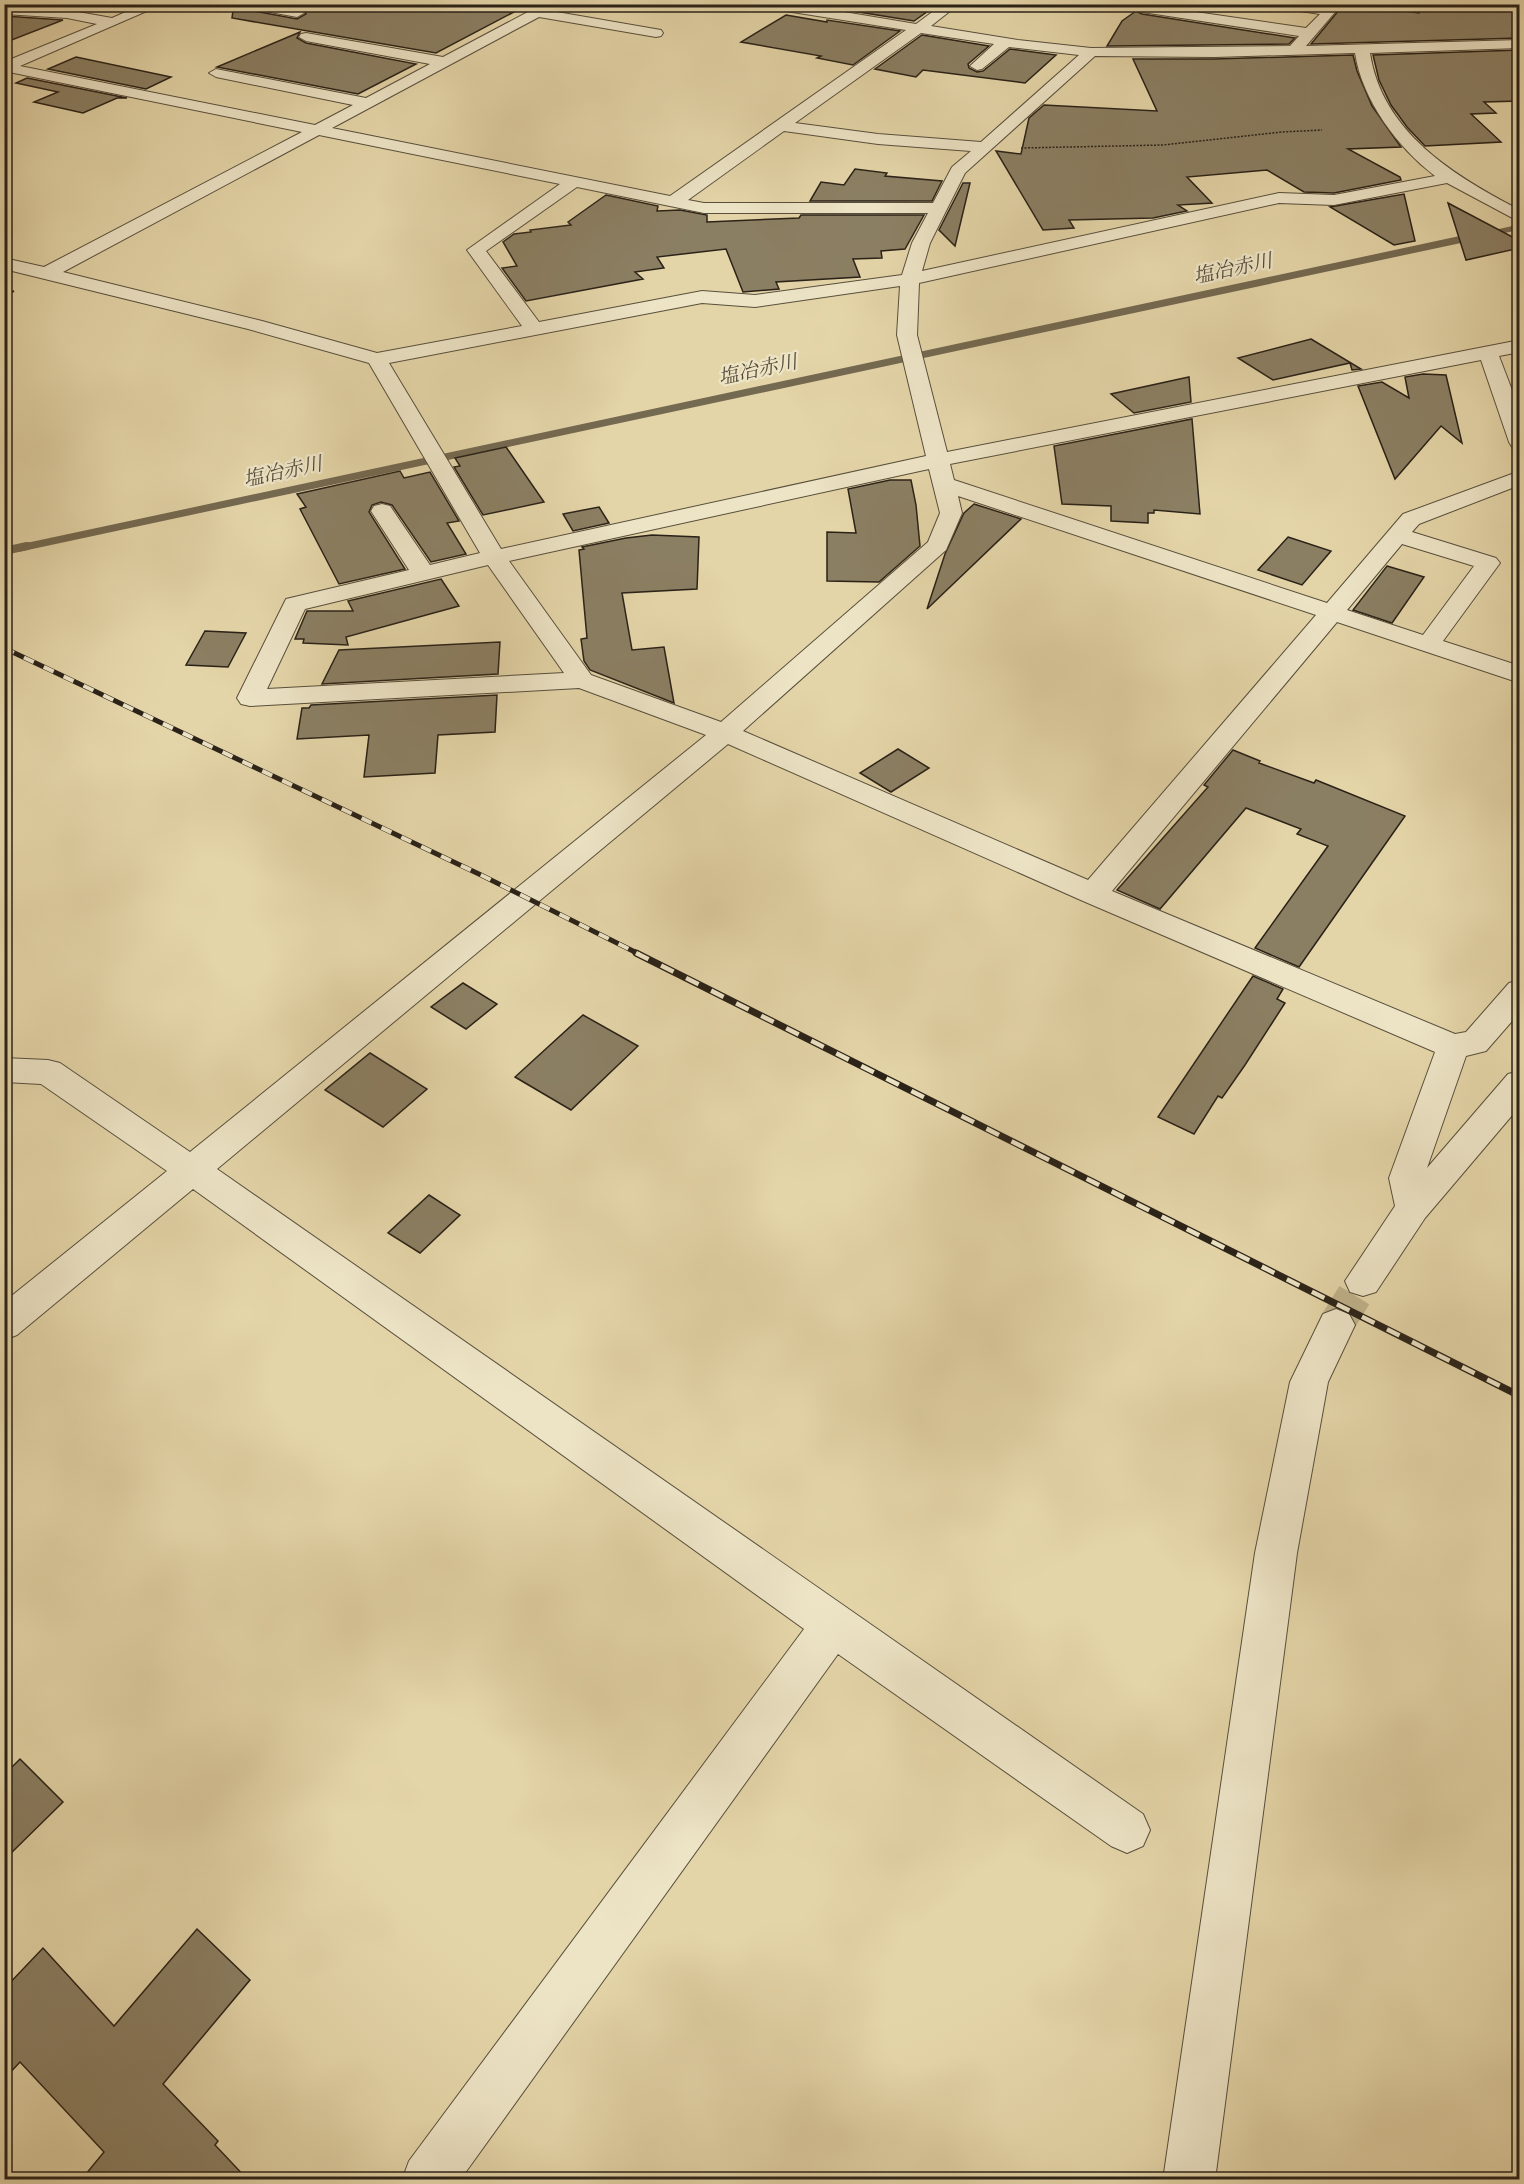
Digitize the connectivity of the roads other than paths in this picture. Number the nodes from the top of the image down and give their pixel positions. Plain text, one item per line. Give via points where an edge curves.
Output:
1 (157, 4) edge
2 (248, 4) edge
3 (554, 4) edge
4 (767, 4) edge
5 (953, 4) edge
6 (1281, 4) edge
7 (1142, 8) dead end
8 (1333, 8) edge
9 (4, 10) edge
10 (297, 13) dead end
11 (538, 13) junction
12 (112, 22) junction
13 (919, 29) junction
14 (657, 33) dead end
15 (1311, 33) junction
16 (306, 37) dead end
17 (1006, 42) junction
18 (1520, 44) edge
19 (1362, 49) junction
20 (1294, 51) junction
21 (1091, 52) junction
22 (445, 62) junction
23 (977, 66) dead end
24 (5, 67) edge
25 (216, 73) dead end
26 (368, 103) junction
27 (782, 126) junction
28 (315, 131) junction
29 (984, 147) junction
30 (1449, 178) junction
31 (574, 182) junction
32 (673, 202) junction
33 (937, 208) junction
34 (1520, 217) edge
35 (4, 263) edge
36 (46, 274) junction
37 (910, 279) junction
38 (534, 329) junction
39 (1520, 346) edge
40 (1488, 352) junction
41 (377, 359) junction
42 (1520, 442) edge
43 (942, 472) junction
44 (1520, 477) edge
45 (382, 511) dead end
46 (1398, 535) junction
47 (494, 557) junction
48 (424, 574) junction
49 (1332, 612) junction
50 (1428, 645) junction
51 (1520, 675) edge
52 (582, 680) junction
53 (725, 733) junction
54 (1093, 894) junction
55 (1520, 991) edge
56 (1453, 1046) junction
57 (4, 1070) edge
58 (1520, 1083) edge
59 (193, 1171) junction
60 (1413, 1208) junction
61 (1363, 1281) tunnel mouth
62 (4, 1324) edge
63 (1336, 1325) tunnel mouth
64 (833, 1626) junction
65 (1126, 1830) dead end
66 (428, 2180) edge
67 (1190, 2180) edge

1 - 12 street
2 - 10 street
3 - 11 street
4 - 13 street
5 - 13 street
6 - 8 street
7 - 15 street
8 - 15 street
9 - 12 street
11 - 14 street
11 - 22 street
12 - 24 street
13 - 17 street
13 - 27 street
15 - 20 street
16 - 22 street
17 - 21 street
17 - 23 street
18 - 19 street
19 - 20 street
19 - 30 street via 1364,69 1389,119
20 - 21 street
21 - 29 street
22 - 26 street
24 - 28 street
25 - 26 street
26 - 28 street
27 - 29 street via 878,139
27 - 32 street
28 - 31 street
28 - 36 street
29 - 33 street via 958,171
30 - 34 street
30 - 37 street via 1334,200 1279,198
31 - 32 street
31 - 38 street via 476,250
32 - 33 street via 704,208
33 - 37 street
35 - 36 street
36 - 41 street
37 - 38 street via 755,302 702,297
37 - 43 street via 907,335
38 - 41 street
39 - 40 street
40 - 42 street
40 - 43 street
41 - 47 street
43 - 47 street
43 - 49 street
43 - 53 street via 951,513 938,545
44 - 46 street via 1411,519
45 - 48 street
46 - 49 street
46 - 50 street via 1488,563
47 - 48 street
47 - 52 street
48 - 52 street via 296,604 250,698
49 - 50 street
49 - 54 street
50 - 51 street
52 - 53 street
53 - 54 street
53 - 59 street
54 - 56 street
55 - 56 street via 1475,1043
56 - 60 street via 1406,1179
57 - 59 street via 48,1072
58 - 60 street
59 - 62 street
59 - 64 street
60 - 61 street
63 - 67 street via 1309,1382 1276,1553
64 - 65 street
64 - 66 street

